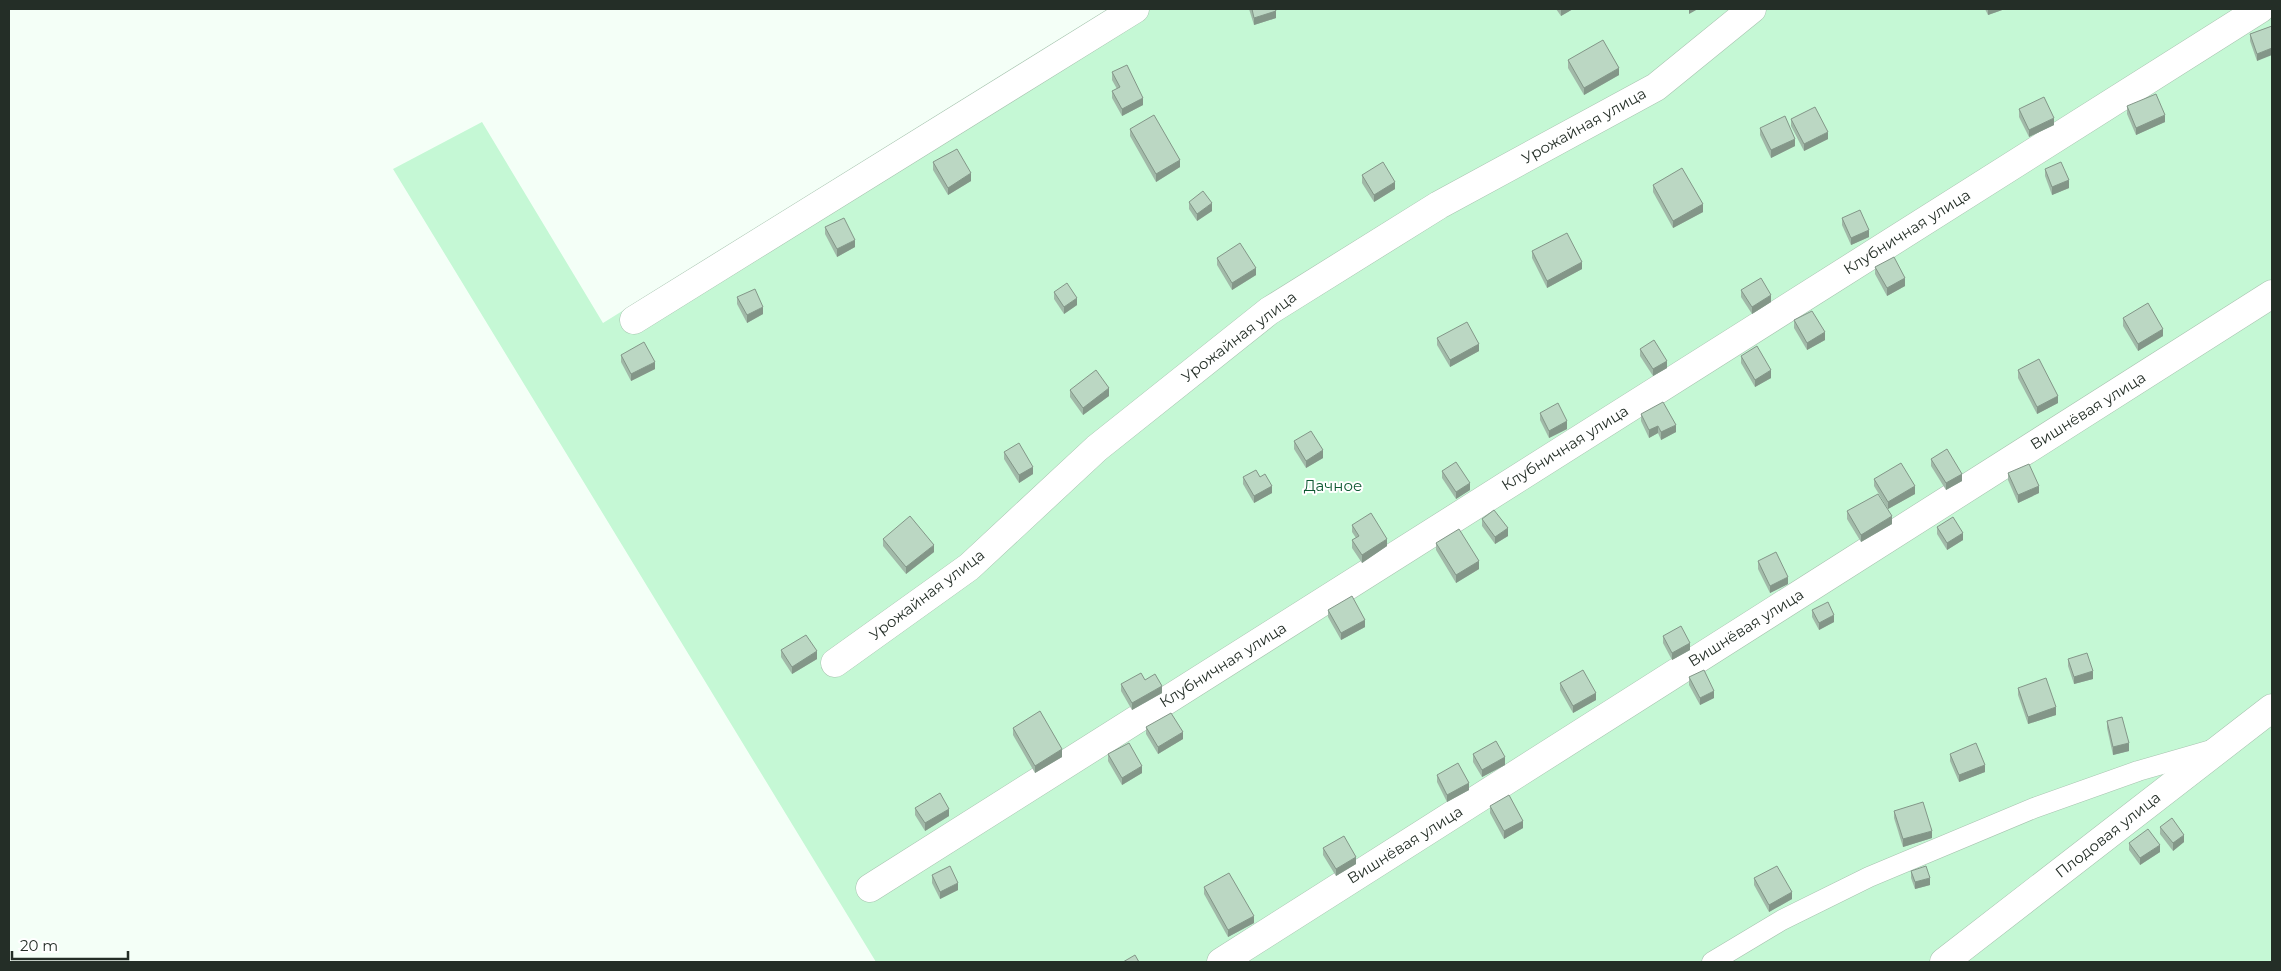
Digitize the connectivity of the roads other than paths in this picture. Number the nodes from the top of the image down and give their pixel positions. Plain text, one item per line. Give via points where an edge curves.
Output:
1 (1135, 9) edge
2 (1752, 9) edge
3 (2260, 9) edge
4 (2272, 294) edge
5 (634, 320) dead end
6 (835, 663) dead end
7 (2272, 708) edge
8 (2223, 746) junction
9 (870, 888) dead end
10 (1220, 962) edge
11 (1712, 962) edge
12 (1944, 962) edge

1 - 5 street
2 - 6 street, Урожайная улица via 1656,86 1439,205 1269,311 1097,448 969,567
3 - 9 street, Клубничная улица
4 - 10 street, Вишнёвая улица
7 - 8 street, Плодовая улица
8 - 11 lane via 2138,771 2034,808 1878,873 1782,920
8 - 12 street, Плодовая улица

